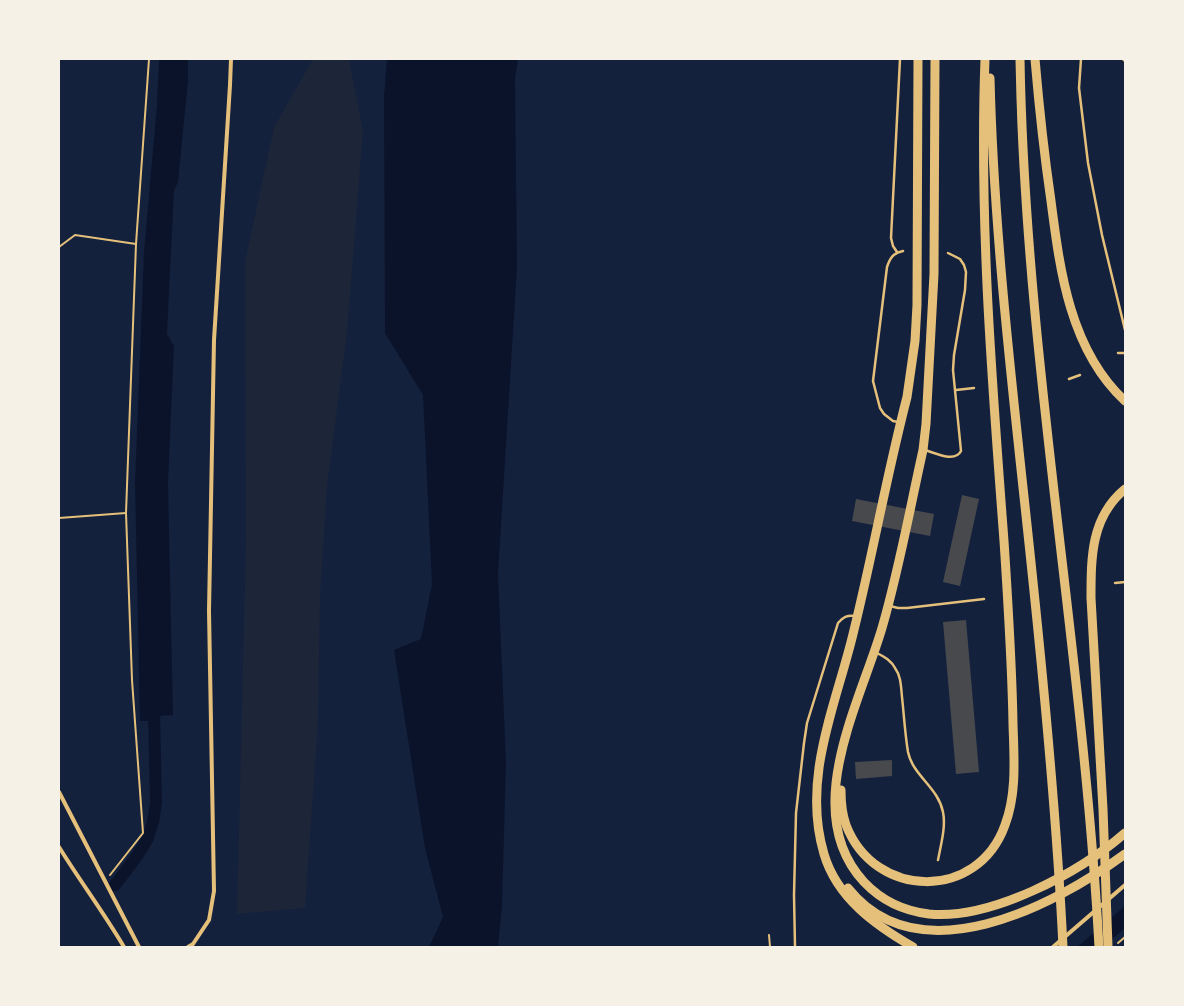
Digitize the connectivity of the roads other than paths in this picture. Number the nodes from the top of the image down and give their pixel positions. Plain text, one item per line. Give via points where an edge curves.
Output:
1 (231, 59) edge
2 (900, 59) edge
3 (918, 59) edge
4 (934, 59) edge
5 (986, 59) edge
6 (990, 59) edge
7 (1020, 59) edge
8 (1035, 59) edge
9 (1081, 59) edge
10 (903, 251) dead end
11 (897, 252) junction
12 (948, 253) dead end
13 (1125, 330) edge
14 (1118, 353) dead end
15 (1125, 353) edge
16 (1080, 376) dead end
17 (1069, 379) dead end
18 (974, 388) dead end
19 (956, 390) junction
20 (1125, 401) edge
21 (900, 422) junction
22 (923, 450) junction
23 (1125, 489) edge
24 (1125, 582) edge
25 (1115, 583) dead end
26 (984, 599) dead end
27 (888, 606) junction
28 (858, 616) junction
29 (874, 652) junction
30 (840, 757) junction
31 (59, 792) edge
32 (818, 824) junction
33 (1125, 833) edge
34 (59, 847) edge
35 (1125, 854) edge
36 (938, 860) dead end
37 (1125, 885) edge
38 (124, 947) edge
39 (139, 947) edge
40 (188, 947) edge
41 (795, 947) edge
42 (913, 947) edge
43 (1053, 947) edge
44 (1063, 947) edge
45 (1099, 947) edge
46 (1108, 947) edge

1 - 40 street via 214,340 209,611 214,891 209,920
2 - 11 lane via 891,238
3 - 21 highway via 917,305 911,371
4 - 22 highway via 934,281
5 - 30 highway via 986,270 1013,696 1014,786 1005,826 988,855 961,875 945,881 928,882 909,881 893,875 863,854 846,824 842,807
6 - 44 highway via 994,171 1002,270 1013,402 1046,714
7 - 45 highway via 1032,275 1089,813
8 - 20 highway via 1052,212 1069,301 1075,323 1091,357 1109,384
9 - 13 lane via 1079,88 1088,162 1102,235
10 - 11 lane
11 - 21 lane via 887,267 873,382 884,414 893,421
12 - 19 lane via 960,259 966,272 954,355
14 - 15 lane
16 - 17 lane
18 - 19 lane
19 - 22 lane via 962,446 959,454 951,457
21 - 28 highway
22 - 27 highway
23 - 46 highway via 1113,499 1106,510 1095,537 1091,598
24 - 25 lane
26 - 27 lane via 907,608
27 - 29 highway
28 - 32 highway via 820,754 816,788
28 - 41 lane via 846,616 838,623 807,722 796,814
29 - 30 highway
29 - 36 lane via 886,657 899,676 908,753 912,765 940,802 944,822
30 - 33 highway via 835,805 836,822 844,852 870,888 881,897 906,909 938,915 955,914 1009,900 1073,870
31 - 39 street
32 - 35 highway via 834,868 852,893 876,914 905,927 920,930 957,930 1025,911 1080,885
32 - 42 highway via 827,862 837,883 847,896 870,919
34 - 38 street
37 - 43 street

